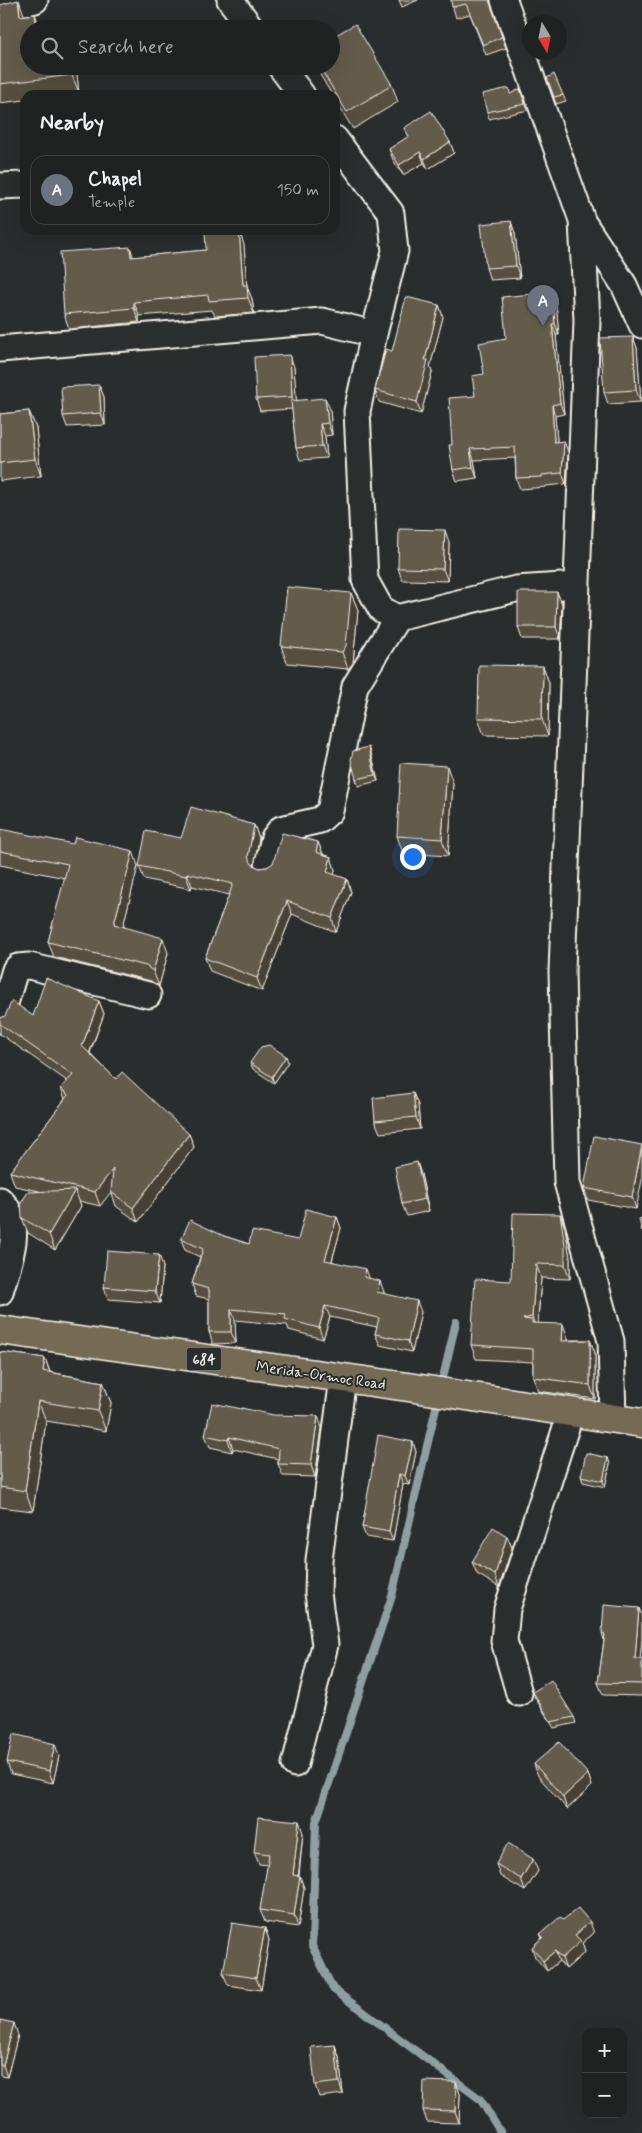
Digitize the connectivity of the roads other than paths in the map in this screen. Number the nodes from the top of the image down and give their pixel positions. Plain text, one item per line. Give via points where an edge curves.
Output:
1 (36, 0) edge
2 (230, 0) edge
3 (504, 0) edge
4 (0, 10) edge
5 (245, 20) edge
6 (287, 75) edge
7 (298, 90) edge
8 (344, 163) edge
9 (20, 185) edge
10 (0, 186) edge
11 (582, 220) junction
12 (642, 325) edge
13 (374, 334) junction
14 (0, 349) edge
15 (577, 585) junction
16 (397, 618) junction
17 (267, 867) edge
18 (148, 995) dead end
19 (0, 1020) edge
20 (0, 1200) edge
21 (0, 1292) edge
22 (0, 1330) edge
23 (342, 1378) junction
24 (571, 1412) junction
25 (613, 1419) junction
26 (642, 1423) edge
27 (519, 1693) dead end
28 (295, 1764) dead end

1 - 4 street
2 - 5 street
3 - 11 street
6 - 7 street
8 - 13 street via 391,213 396,251
9 - 10 street
11 - 12 street via 624,284
11 - 15 street via 587,321
13 - 14 street via 322,321
13 - 16 street via 357,411 365,580 381,609
15 - 16 street via 516,589
15 - 25 street via 562,971 567,1182 612,1341
16 - 17 street via 355,686 330,811 320,820 282,828 274,838
18 - 19 street via 18,966
20 - 21 street via 14,1221 14,1242
22 - 23 highway, Merida-Ormoc Road / 684
23 - 24 highway, Merida-Ormoc Road / 684
23 - 28 street via 319,1560 318,1593 325,1644
24 - 25 highway, Merida-Ormoc Road / 684
24 - 27 street via 508,1609 504,1641
25 - 26 highway, Merida-Ormoc Road / 684

